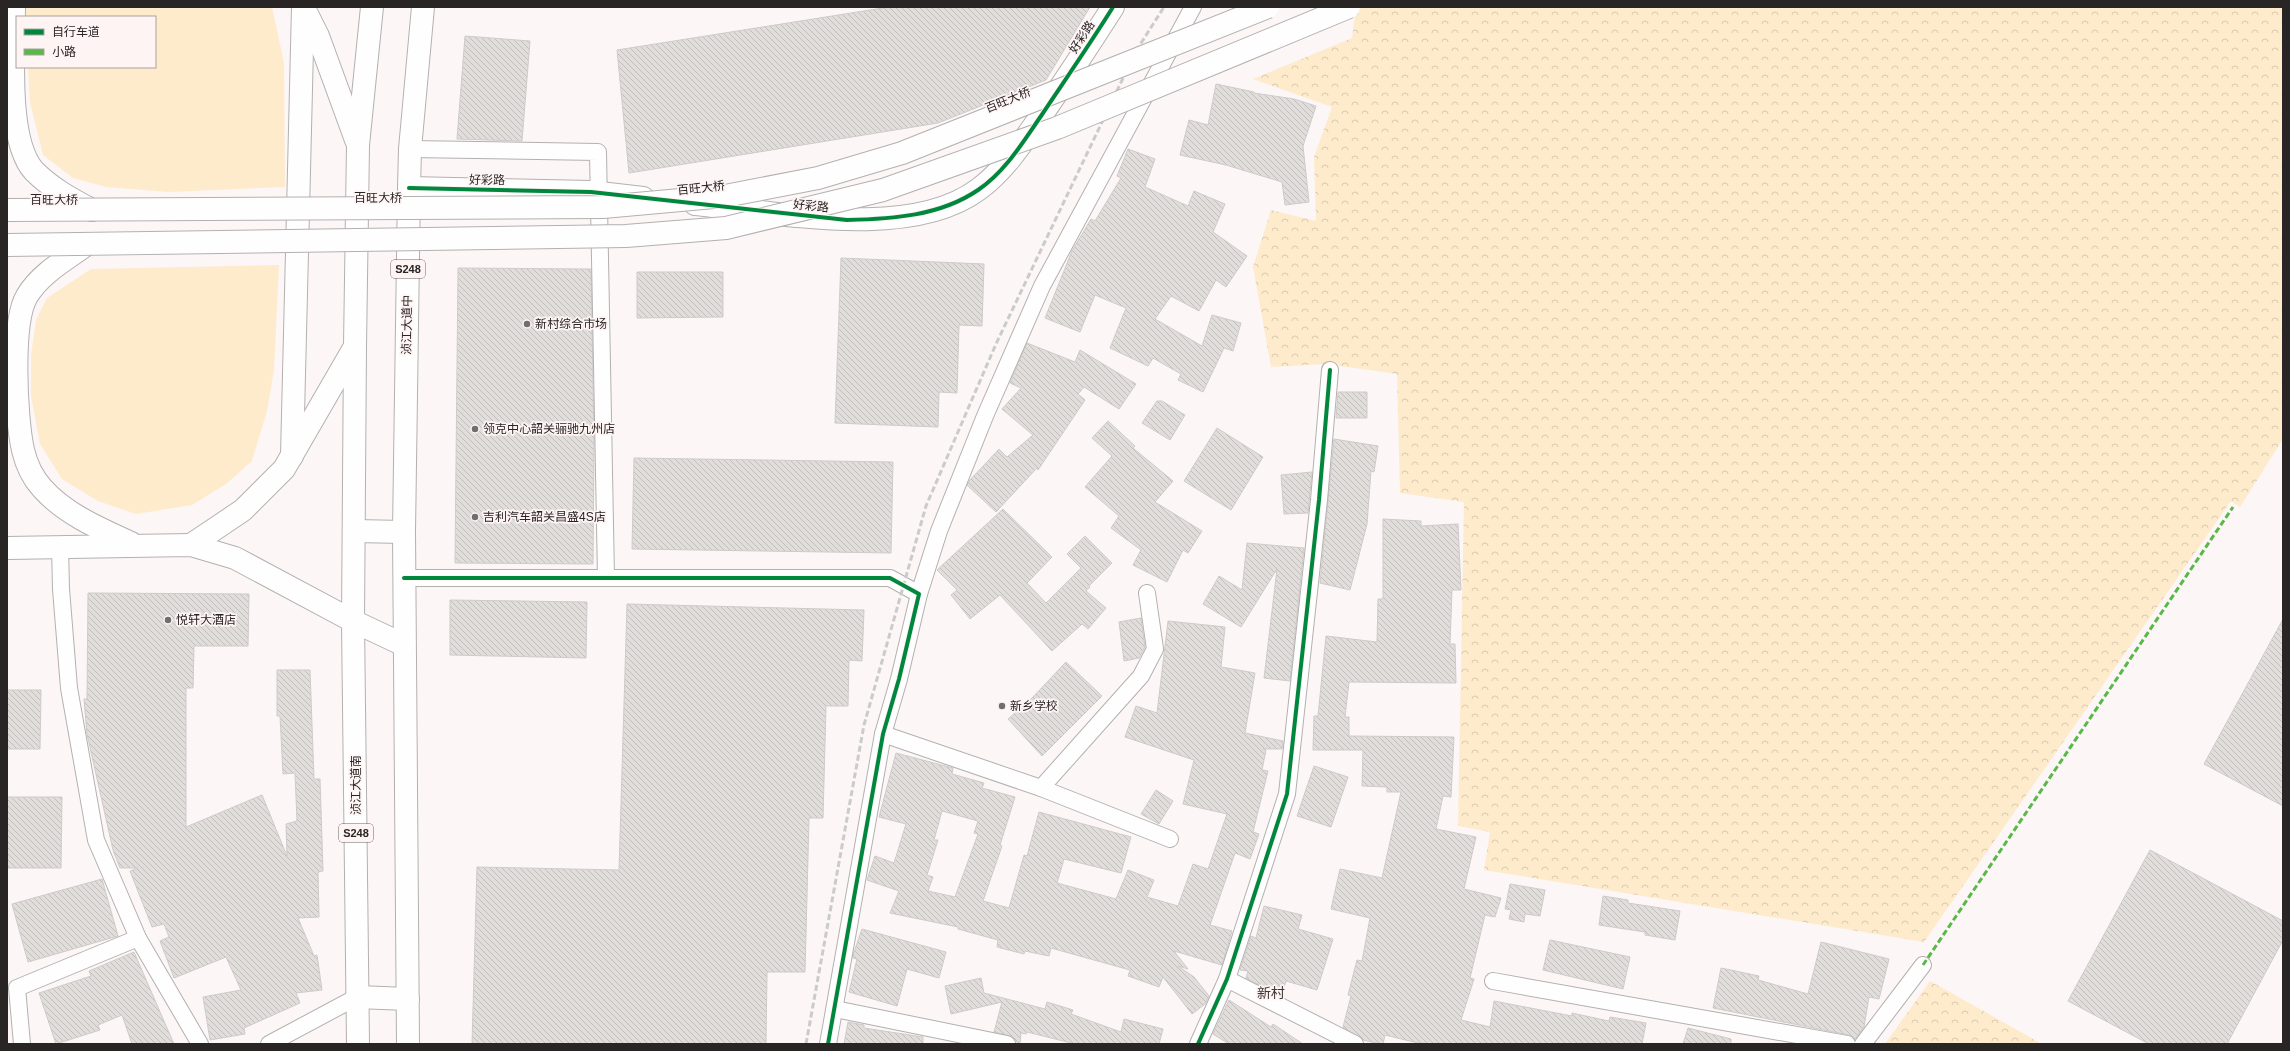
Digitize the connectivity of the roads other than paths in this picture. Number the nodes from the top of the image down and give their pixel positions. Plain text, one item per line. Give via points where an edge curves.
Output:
1 (14, 7) edge
2 (303, 7) edge
3 (372, 7) edge
4 (423, 7) edge
5 (1113, 7) edge
6 (1192, 7) edge
7 (1268, 7) edge
8 (1349, 7) edge
9 (358, 146) junction
10 (410, 149) junction
11 (409, 188) junction
12 (598, 193) junction
13 (7, 210) edge
14 (92, 210) junction
15 (7, 245) edge
16 (86, 245) junction
17 (355, 346) junction
18 (1330, 370) dead end
19 (292, 456) junction
20 (354, 531) junction
21 (404, 532) junction
22 (191, 545) junction
23 (136, 546) junction
24 (60, 547) junction
25 (7, 548) edge
26 (404, 578) junction
27 (606, 578) junction
28 (1147, 593) dead end
29 (919, 594) junction
30 (353, 621) junction
31 (404, 644) junction
32 (883, 734) junction
33 (1040, 788) junction
34 (1170, 839) dead end
35 (138, 938) junction
36 (1923, 965) dead end
37 (1227, 979) junction
38 (1493, 981) dead end
39 (357, 997) junction
40 (408, 999) junction
41 (835, 1009) junction
42 (22, 1044) edge
43 (200, 1044) edge
44 (269, 1044) edge
45 (358, 1044) edge
46 (408, 1044) edge
47 (828, 1044) edge
48 (1007, 1044) edge
49 (1198, 1044) edge
50 (1355, 1044) edge
51 (1847, 1044) edge
52 (1863, 1044) edge

1 - 14 main road via 14,118 20,145 33,170 44,180
2 - 9 main road via 318,36
2 - 19 main road
3 - 9 main road, S248
4 - 10 main road, 浈江大道中 / S248
5 - 12 main road, 好彩路 via 1010,161 979,190 947,206 889,218 847,220
6 - 29 street via 1042,286 985,416 939,531
7 - 14 main road, 百旺大桥, bridge via 902,153 818,178 725,196 603,207
8 - 16 main road, bridge via 1057,128 898,185 726,228 626,236
9 - 17 main road, S248
10 - 11 main road, 浈江大道中 / S248
10 - 12 street via 598,152
11 - 12 main road, 好彩路
11 - 21 main road, 浈江大道中 / S248
12 - 27 street
13 - 14 main road, 百旺大桥, bridge
15 - 16 main road, bridge
16 - 23 main road via 35,285 20,311 18,362 21,439 30,471 50,496 90,524
17 - 19 main road
17 - 20 main road, S248
18 - 37 street via 1319,500 1287,794
19 - 22 main road via 267,488 243,510
20 - 21 main road
20 - 30 main road, S248
21 - 26 main road, 浈江大道中 / S248
22 - 23 main road
22 - 30 main road via 235,558
23 - 24 main road
24 - 25 main road
24 - 35 street via 69,688 96,840
26 - 27 street
26 - 31 main road, 浈江大道中 / S248
27 - 29 street via 890,578
28 - 33 street via 1155,649 1141,676
29 - 32 street
30 - 31 main road
30 - 39 main road, 浈江大道南 / S248
31 - 40 main road, S248
32 - 33 street
32 - 41 street
33 - 34 street
35 - 42 street via 17,988
35 - 43 street
36 - 52 street
37 - 49 street
37 - 50 street
38 - 51 street
39 - 40 main road
39 - 44 street
39 - 45 main road, 浈江大道南 / S248
40 - 46 main road, S248
41 - 47 street
41 - 48 street

